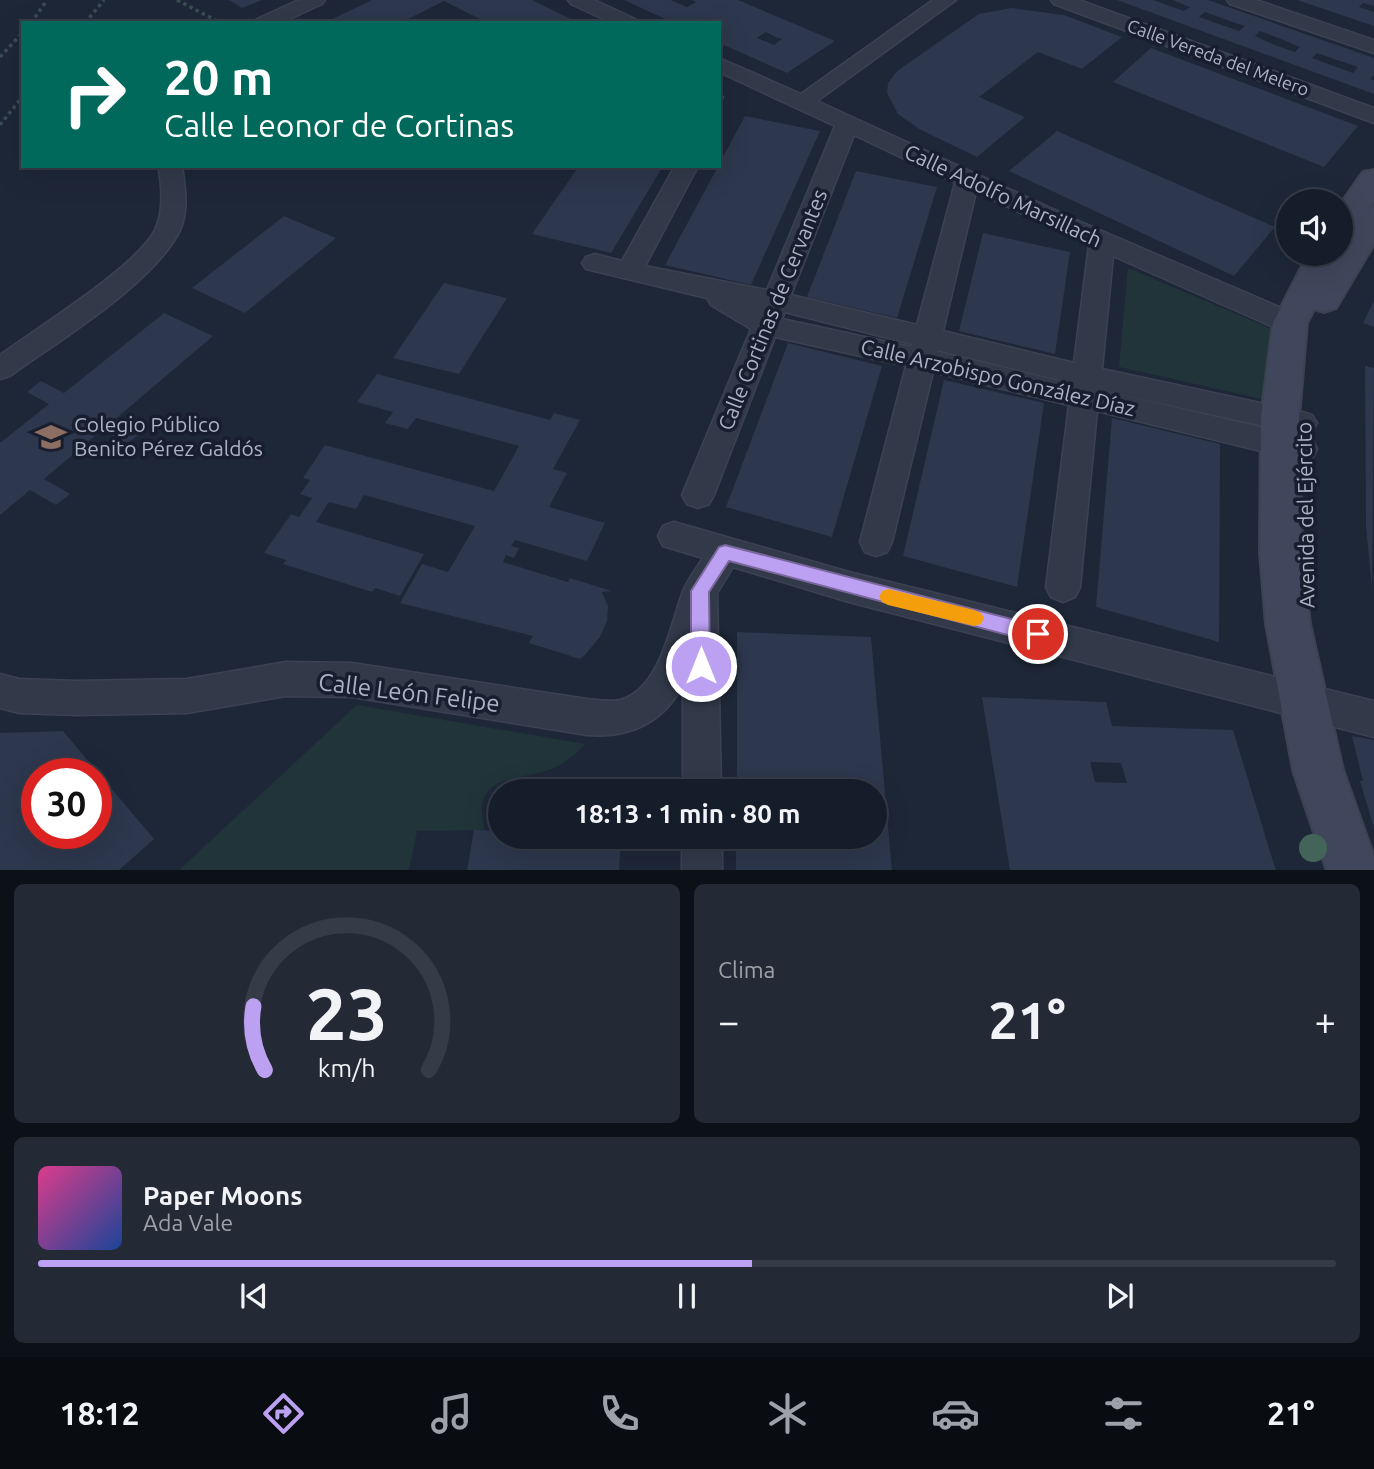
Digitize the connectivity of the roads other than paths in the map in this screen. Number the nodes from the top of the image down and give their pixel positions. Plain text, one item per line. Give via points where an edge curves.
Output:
1 (315, 0) edge
2 (578, 0) edge
3 (946, 0) edge
4 (1061, 0) edge
5 (1237, 0) edge
6 (1256, 0) edge
7 (268, 21) edge
8 (624, 21) edge
9 (1374, 40) edge
10 (1374, 47) edge
11 (721, 65) edge
12 (805, 102) junction
13 (1374, 116) edge
14 (847, 124) junction
15 (170, 168) edge
16 (686, 168) edge
17 (1374, 179) edge
18 (967, 181) junction
19 (1353, 210) edge
20 (1374, 217) edge
21 (1102, 241) junction
22 (596, 263) dead end
23 (1318, 266) edge
24 (629, 271) junction
25 (771, 313) junction
26 (1290, 323) junction
27 (925, 348) junction
28 (0, 369) edge
29 (1085, 387) junction
30 (1291, 433) junction
31 (698, 495) dead end
32 (674, 536) dead end
33 (876, 542) dead end
34 (725, 552) junction
35 (1063, 587) dead end
36 (700, 591) junction
37 (0, 691) edge
38 (1304, 702) junction
39 (1374, 719) edge
40 (702, 779) edge
41 (702, 849) edge
42 (702, 870) edge
43 (1353, 870) edge

1 - 7 street
2 - 8 street
3 - 12 street
4 - 13 street, Calle Vereda del Melero
5 - 10 street
6 - 9 street
11 - 12 street, Calle Adolfo Marsillach
12 - 14 street, Calle Adolfo Marsillach
14 - 18 street, Calle Adolfo Marsillach
14 - 25 street, Calle Cortinas de Cervantes
15 - 28 street via 175,188 168,231 144,263
16 - 24 street
17 - 19 street
18 - 21 street, Calle Adolfo Marsillach
18 - 27 street
20 - 30 street, Avenida del Ejército via 1326,295
21 - 26 street, Calle Adolfo Marsillach
21 - 29 street
22 - 24 street, Calle Arzobispo González Díaz
23 - 26 street, Avenida del Ejército
24 - 25 street, Calle Arzobispo González Díaz via 702,288
25 - 27 street, Calle Arzobispo González Díaz
25 - 31 street, Calle Cortinas de Cervantes
26 - 30 street, Avenida del Ejército
27 - 29 street, Calle Arzobispo González Díaz
27 - 33 street
29 - 30 street, Calle Arzobispo González Díaz
29 - 35 street
30 - 38 street, Avenida del Ejército via 1282,565 1287,624
32 - 34 street
34 - 36 street, Calle León Felipe
34 - 38 street
36 - 37 street, Calle León Felipe via 678,659 650,702 625,716 587,717 352,680 286,680 187,695 76,698
36 - 40 street
38 - 39 street
38 - 43 street, Avenida del Ejército via 1318,770
41 - 42 street

